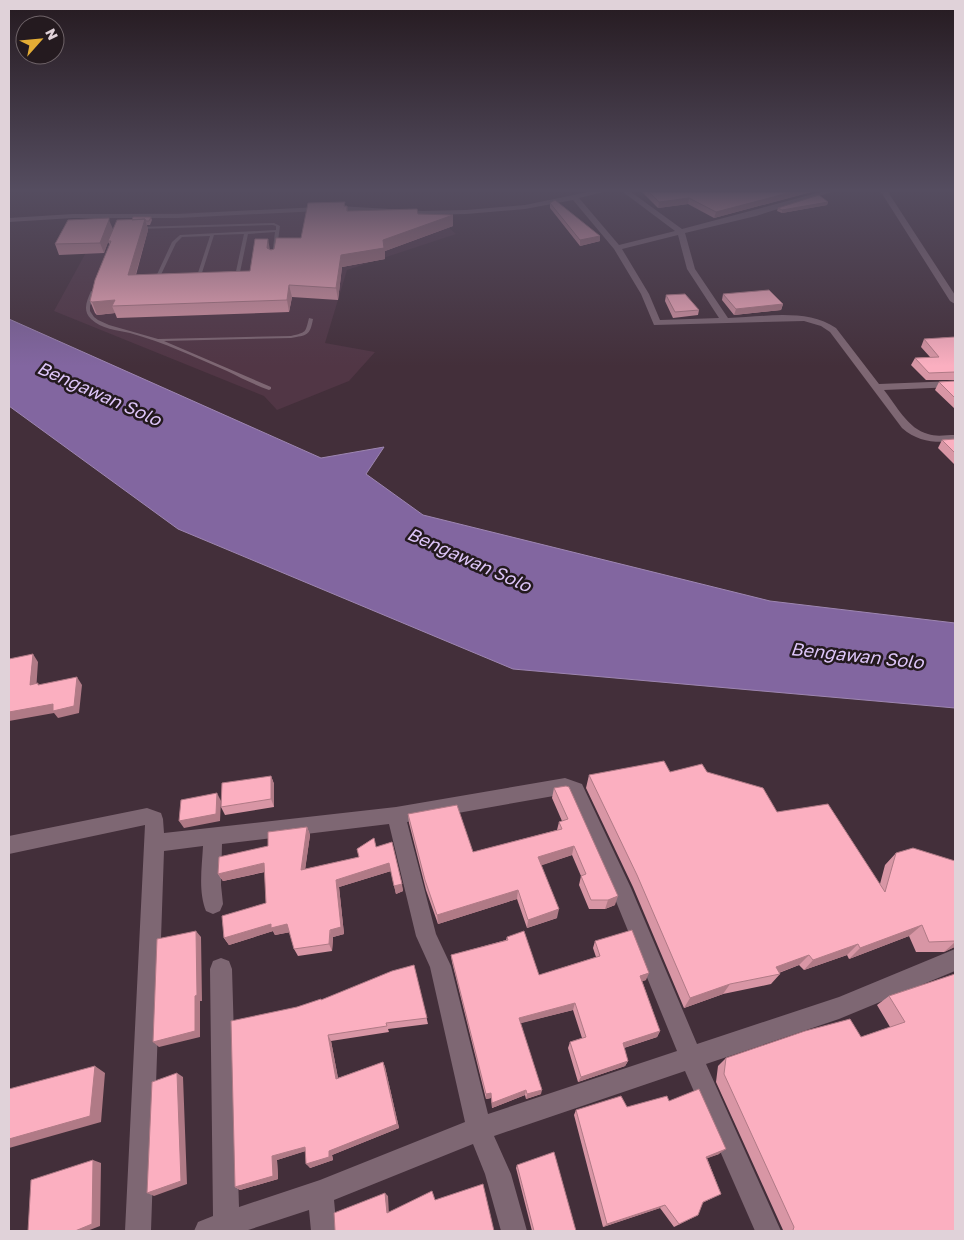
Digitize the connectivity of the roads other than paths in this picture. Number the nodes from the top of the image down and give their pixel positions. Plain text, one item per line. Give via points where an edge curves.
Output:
1 (171, 250) edge
2 (207, 250) edge
3 (242, 250) edge
4 (618, 250) edge
5 (686, 250) edge
6 (922, 250) edge
7 (237, 276) edge
8 (198, 279) edge
9 (156, 281) edge
10 (94, 289) edge
11 (955, 301) edge
12 (311, 319) dead end
13 (726, 321) junction
14 (158, 340) junction
15 (955, 384) edge
16 (876, 387) junction
17 (269, 388) dead end
18 (955, 438) edge
19 (396, 815) junction
20 (213, 836) junction
21 (155, 843) junction
22 (9, 845) edge
23 (213, 904) dead end
24 (955, 960) edge
25 (222, 969) dead end
26 (691, 1058) junction
27 (479, 1129) junction
28 (320, 1194) junction
29 (217, 1228) edge
30 (138, 1231) edge
31 (324, 1231) edge
32 (514, 1231) edge
33 (768, 1231) edge

1 - 9 lane
2 - 8 lane
3 - 7 lane
4 - 13 street via 645,294 657,323
5 - 13 street via 693,274
6 - 11 street
10 - 14 lane via 88,307 95,320
12 - 14 lane via 309,330 291,337
13 - 16 street via 805,318 824,324 833,330
14 - 17 lane
15 - 16 street
16 - 18 street via 915,434 934,439
19 - 20 street
19 - 26 street via 566,786 576,790 624,895
19 - 27 street via 426,936 440,966
20 - 21 street
20 - 23 street
21 - 22 street via 154,819 147,816
21 - 30 street
24 - 26 street via 839,1008
25 - 29 street
26 - 27 street
26 - 33 street
27 - 28 street
27 - 32 street via 498,1174
28 - 29 street
28 - 31 street

